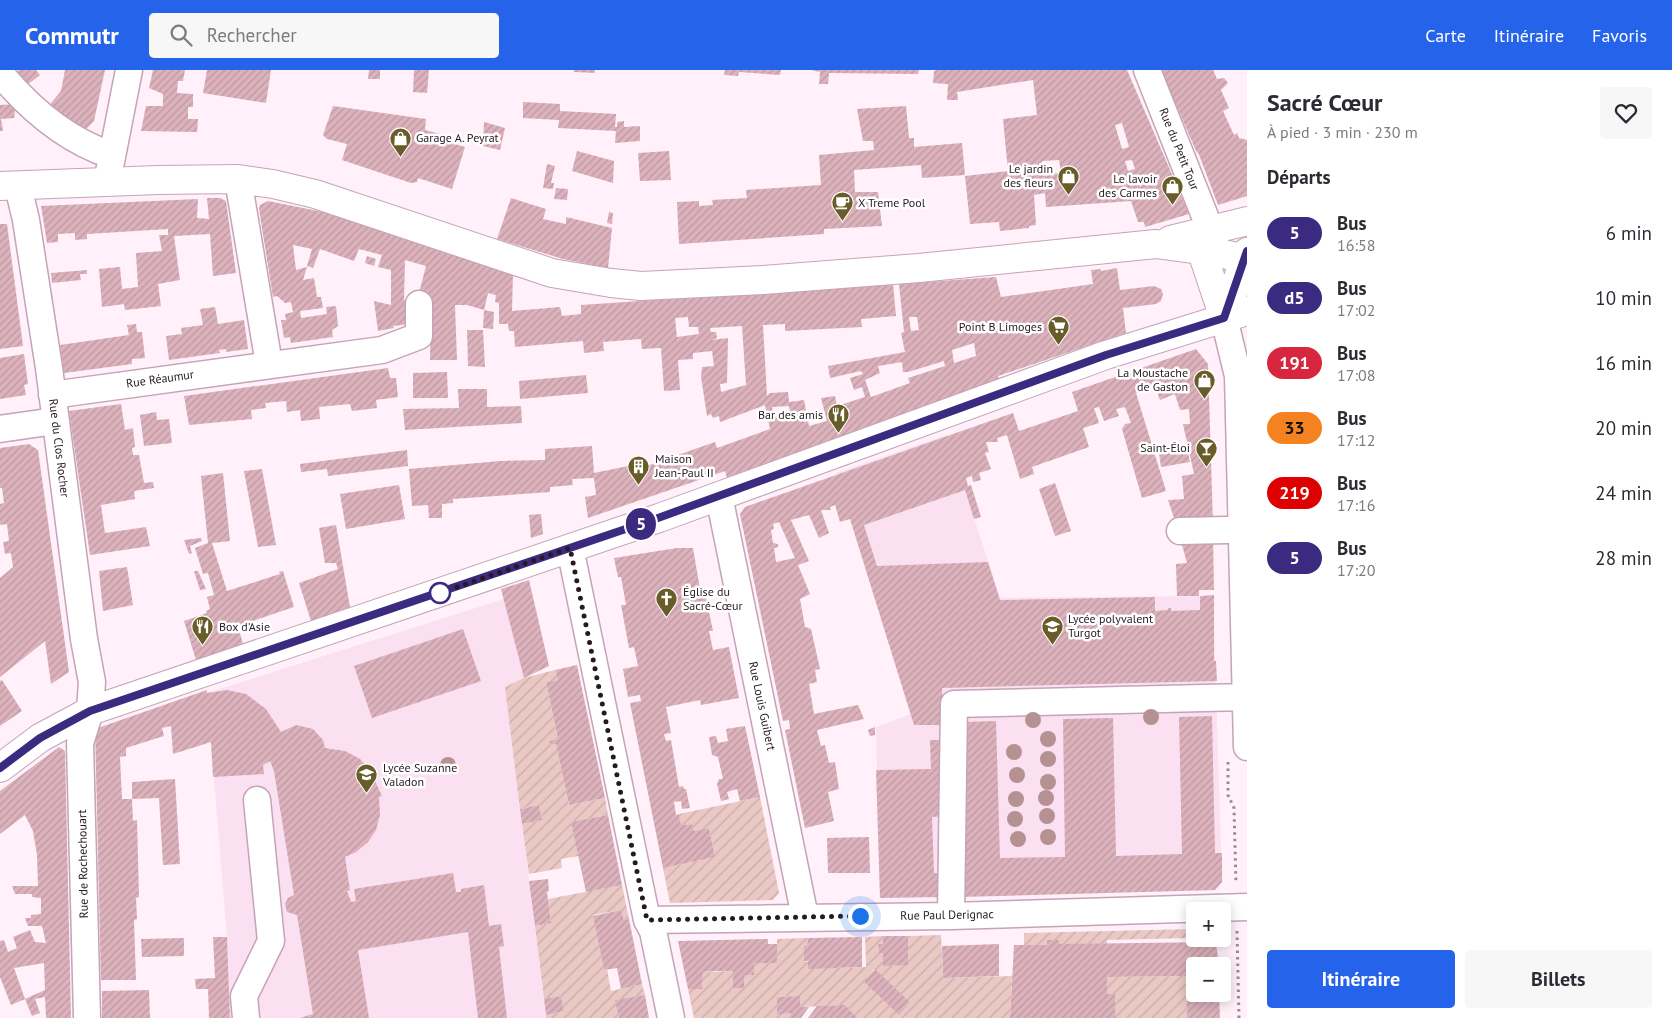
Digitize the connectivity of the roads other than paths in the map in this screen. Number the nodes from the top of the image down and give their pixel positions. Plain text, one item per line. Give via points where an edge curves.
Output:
1 (129, 70) edge
2 (1148, 70) edge
3 (0, 73) edge
4 (109, 168) junction
5 (238, 179) junction
6 (9, 186) edge
7 (1247, 221) edge
8 (1205, 239) junction
9 (1246, 256) edge
10 (419, 304) dead end
11 (1222, 311) edge
12 (269, 364) junction
13 (52, 395) junction
14 (54, 420) junction
15 (0, 429) edge
16 (1244, 460) edge
17 (719, 496) junction
18 (1227, 530) dead end
19 (1180, 532) dead end
20 (570, 548) junction
21 (1246, 607) edge
22 (1246, 697) edge
23 (90, 711) junction
24 (1247, 747) edge
25 (0, 768) edge
26 (256, 800) dead end
27 (805, 916) junction
28 (951, 916) junction
29 (1242, 916) edge
30 (647, 920) junction
31 (87, 1018) edge
32 (246, 1018) edge
33 (671, 1018) edge

1 - 4 street
2 - 8 street, Rue du Petit Tour
3 - 4 street via 14,90 65,134 95,150
4 - 5 main road
4 - 6 main road
5 - 8 main road via 315,194 552,273 641,286 927,267
5 - 12 street
6 - 13 street, Rue du Clos Rocher via 26,220
7 - 8 main road
8 - 9 main road
8 - 11 main road
9 - 11 main road
10 - 12 street, Rue Réaumur via 419,336 382,350
11 - 16 street via 1238,376
11 - 17 main road
12 - 13 street, Rue Réaumur
13 - 14 street, Rue du Clos Rocher
14 - 15 street
14 - 23 street, Rue du Clos Rocher via 92,682
16 - 21 street
17 - 20 main road
17 - 27 street, Rue Louis Guibert
18 - 19 street
20 - 23 main road
20 - 30 street
21 - 22 street
22 - 24 street
22 - 28 street via 954,704
23 - 25 main road via 40,738
23 - 31 street, Rue de Rochechouart via 80,743
26 - 32 street via 271,941 244,996
27 - 28 street, Rue Paul Derignac
27 - 30 street, Rue Paul Derignac
28 - 29 street, Rue Paul Derignac
30 - 33 street via 653,931

